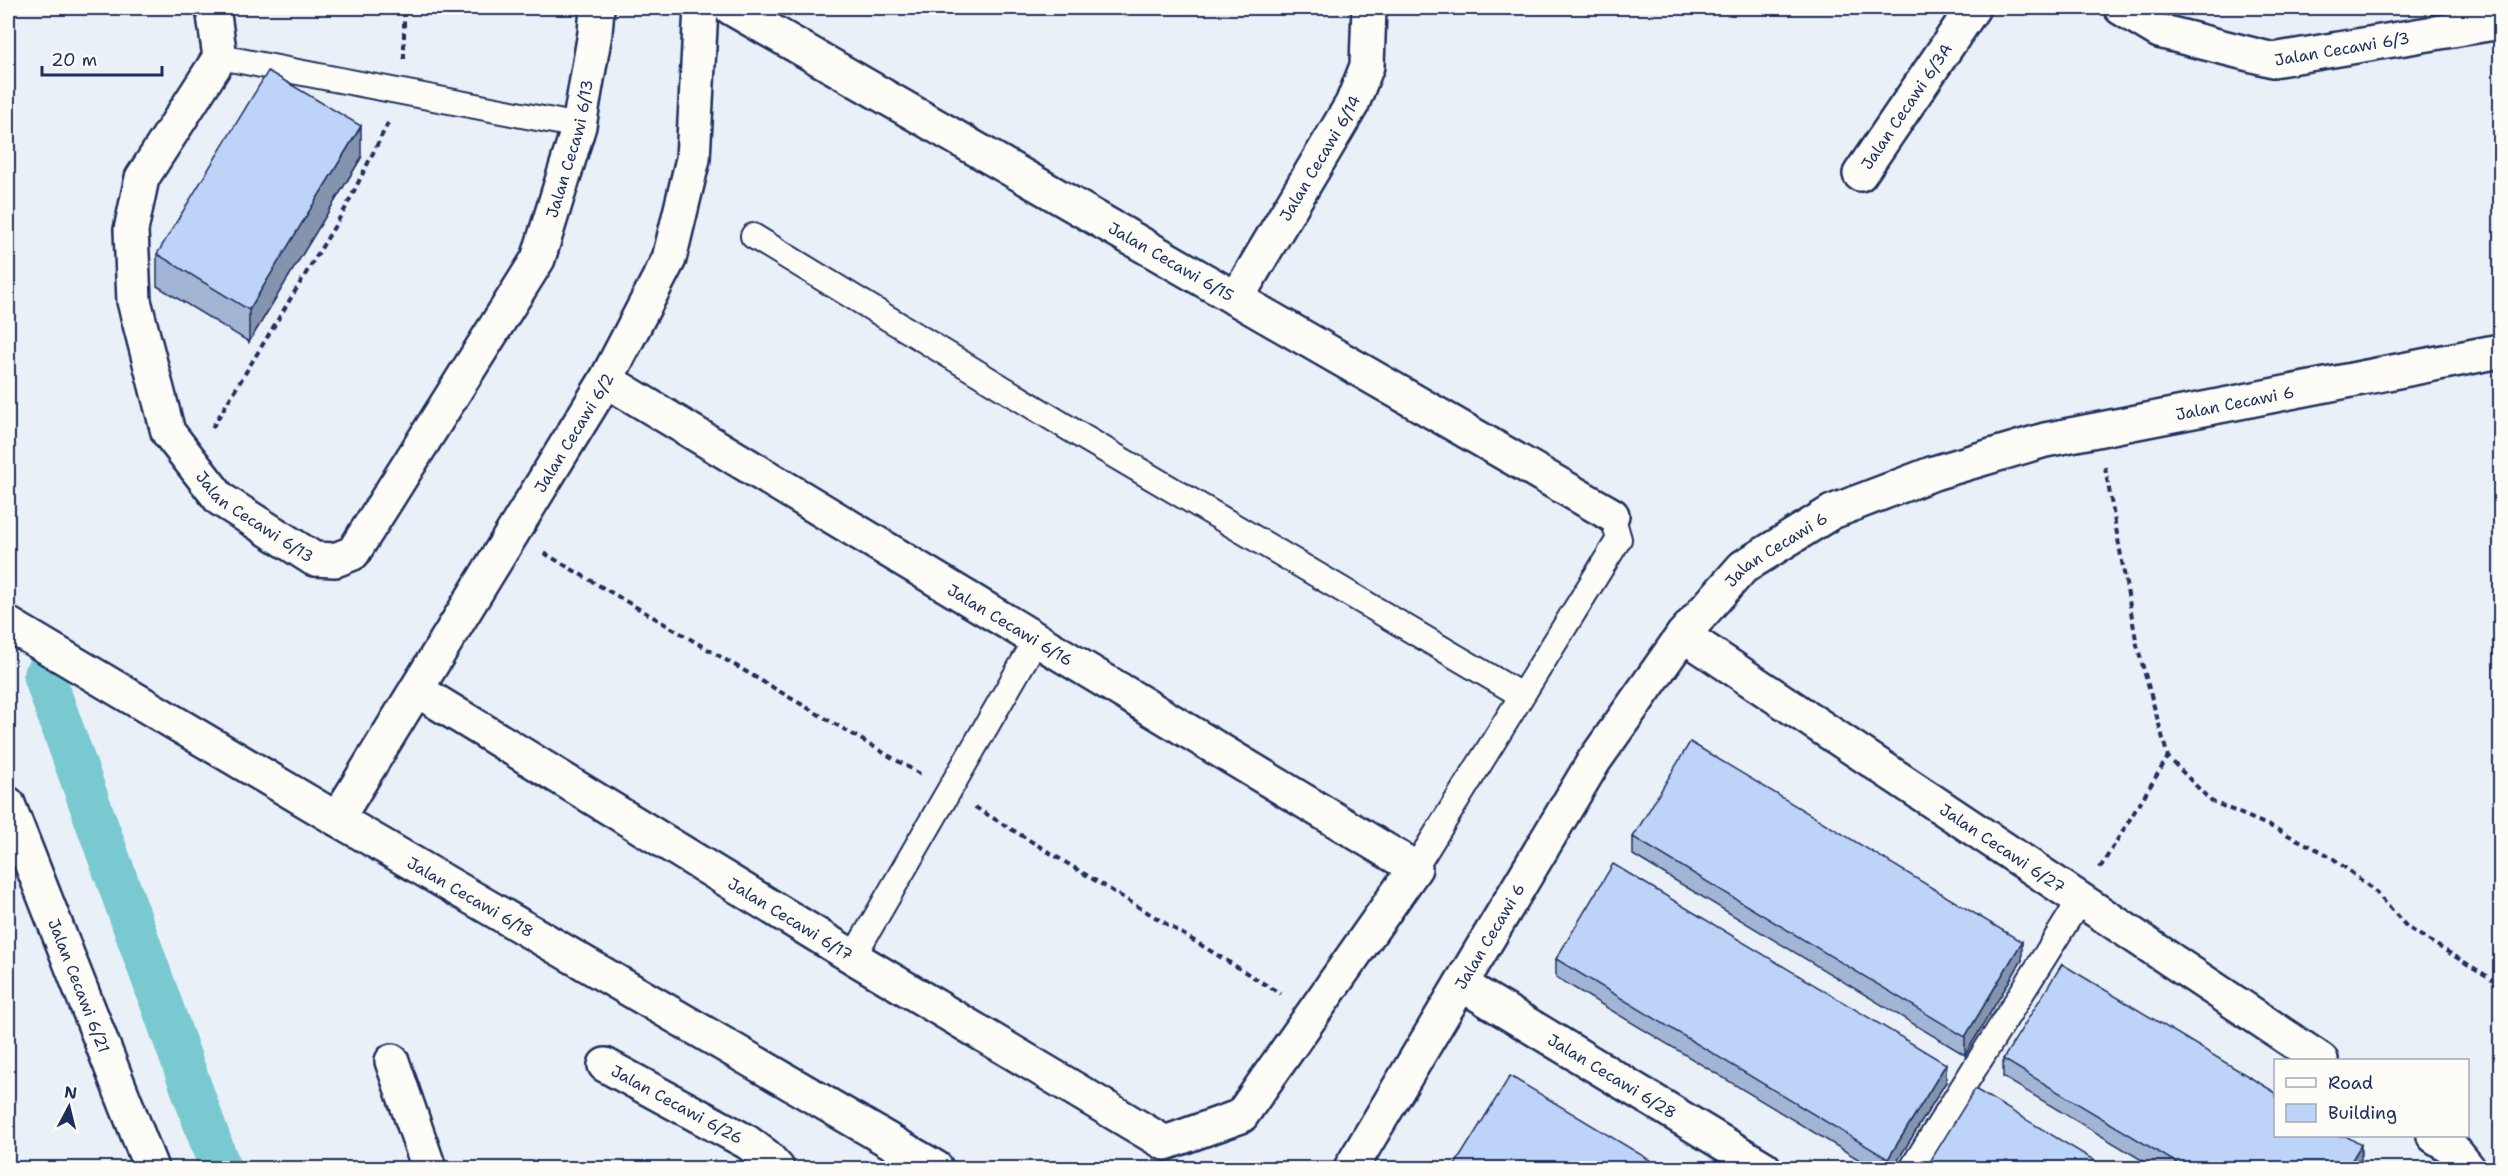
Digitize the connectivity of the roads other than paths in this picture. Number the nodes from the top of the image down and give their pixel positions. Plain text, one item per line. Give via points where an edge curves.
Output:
1 (213, 8) edge
2 (597, 8) edge
3 (701, 8) edge
4 (731, 8) edge
5 (1369, 8) edge
6 (1973, 8) edge
7 (2121, 8) edge
8 (2480, 19) edge
9 (220, 57) junction
10 (579, 126) junction
11 (1860, 174) dead end
12 (753, 236) dead end
13 (1236, 299) junction
14 (2500, 351) edge
15 (606, 380) junction
16 (1612, 515) joint
17 (8, 624) edge
18 (1683, 635) junction
19 (1036, 640) junction
20 (417, 690) junction
21 (1521, 695) junction
22 (8, 804) edge
23 (337, 819) junction
24 (1415, 868) junction
25 (2080, 900) junction
26 (853, 957) junction
27 (1461, 984) junction
28 (2319, 1059) edge
29 (392, 1061) dead end
30 (605, 1065) dead end
31 (2436, 1137) edge
32 (151, 1168) edge
33 (429, 1168) edge
34 (777, 1168) edge
35 (936, 1168) edge
36 (1350, 1168) edge
37 (1764, 1168) edge
38 (1912, 1168) edge
39 (2468, 1168) edge

1 - 9 street
2 - 10 street, Jalan Cecawi 6/13
3 - 15 street, Jalan Cecawi 6/2 via 693,159 669,259
4 - 13 street, Jalan Cecawi 6/15
5 - 13 street, Jalan Cecawi 6/14 via 1367,66 1352,104
6 - 11 street, Jalan Cecawi 6/3A
7 - 8 street, Jalan Cecawi 6/3 via 2159,31 2273,60
9 - 10 lane
9 - 10 street, Jalan Cecawi 6/13 via 142,178 130,230 134,301 168,432 220,499 314,559 335,560 353,553 538,259
12 - 21 lane via 1083,437
13 - 16 street, Jalan Cecawi 6/15
14 - 18 street, Jalan Cecawi 6 via 2045,441 1934,472 1832,512 1743,567
15 - 19 street, Jalan Cecawi 6/16
15 - 20 street, Jalan Cecawi 6/2
16 - 21 lane via 1619,539
17 - 23 street, Jalan Cecawi 6/18
18 - 25 street, Jalan Cecawi 6/27
18 - 27 street, Jalan Cecawi 6 via 1594,761
19 - 24 street, Jalan Cecawi 6/16
19 - 26 lane
20 - 23 street, Jalan Cecawi 6/2
20 - 26 street, Jalan Cecawi 6/17
21 - 24 lane
22 - 32 street, Jalan Cecawi 6/21
23 - 35 street, Jalan Cecawi 6/18
24 - 26 street, Jalan Cecawi 6/17 via 1241,1116 1165,1143
25 - 28 street, Jalan Cecawi 6/27
25 - 38 lane
27 - 36 street, Jalan Cecawi 6
27 - 37 street, Jalan Cecawi 6/28
29 - 33 street
30 - 34 street, Jalan Cecawi 6/26 via 747,1142
31 - 39 street via 2451,1147

